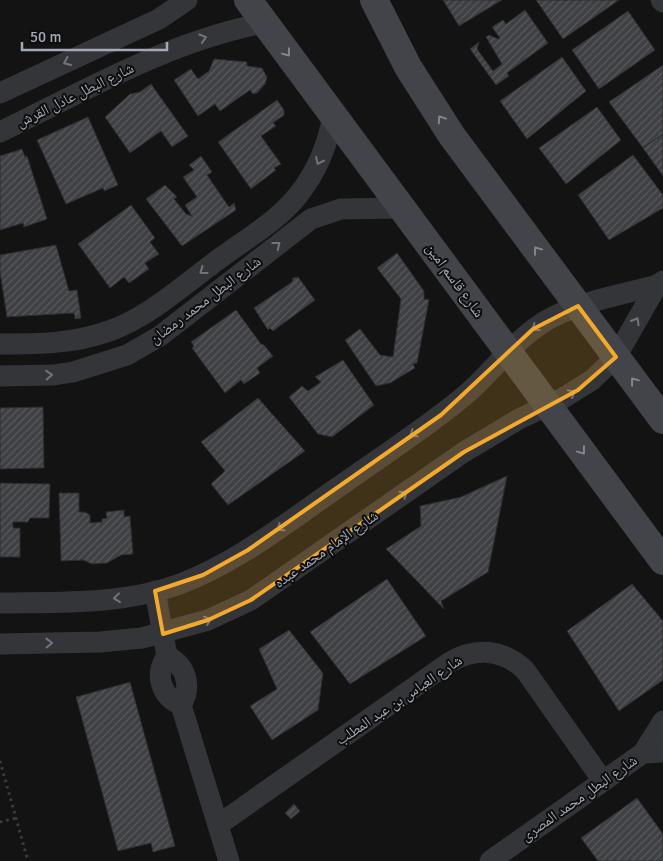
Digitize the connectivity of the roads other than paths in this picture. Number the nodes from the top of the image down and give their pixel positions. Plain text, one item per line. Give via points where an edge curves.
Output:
1 (188, 0) edge
2 (248, 0) edge
3 (374, 0) edge
4 (159, 19) junction
5 (264, 22) junction
6 (173, 48) junction
7 (0, 93) edge
8 (333, 115) junction
9 (0, 132) edge
10 (402, 208) junction
11 (660, 283) edge
12 (578, 306) junction
13 (0, 344) edge
14 (508, 352) junction
15 (616, 356) junction
16 (0, 376) edge
17 (547, 405) junction
18 (663, 420) edge
19 (663, 561) edge
20 (155, 591) junction
21 (0, 603) edge
22 (163, 634) junction
23 (0, 644) edge
24 (167, 656) junction
25 (181, 705) junction
26 (663, 721) edge
27 (653, 752) edge
28 (603, 781) junction
29 (218, 825) junction
30 (229, 861) edge
31 (490, 861) edge

1 - 4 street
2 - 5 main road, شارع قاسم امين
12 -> 3 main road via 429,102
4 - 6 street
4 -> 7 street
6 -> 5 street, شارع البطل عادل القرش
5 -> 8 main road, شارع قاسم امين
6 - 9 street, شارع البطل عادل القرش
8 - 10 main road, شارع قاسم امين
8 -> 13 street, شارع البطل محمد رمضان via 318,166 292,202 146,312 111,330 73,341
10 - 14 main road, شارع قاسم امين
16 -> 10 street, شارع البطل محمد رمضان via 73,372 127,355 160,336 311,219 342,209
11 - 12 street
15 -> 11 street, شارع الإمام محمد عبده
12 -> 14 street via 533,329
12 - 15 main road
14 - 17 main road, شارع قاسم امين
14 -> 20 street via 441,415 248,550 203,574
17 -> 15 street, شارع الإمام محمد عبده via 592,380
18 -> 15 main road
17 -> 19 main road, شارع قاسم امين
22 -> 17 street, شارع الإمام محمد عبده via 208,620 251,600 464,452
20 -> 21 street via 104,600
20 - 22 street
23 -> 22 street, شارع الإمام محمد عبده via 100,642
22 - 24 street
24 - 25 street via 184,672 187,692
24 - 25 street via 161,667 162,686 167,696
25 - 29 street
26 - 27 street, شارع البطل محمد المصرى
27 - 28 street, شارع البطل محمد المصرى
28 - 29 street, شارع العباس بن عبد المطلب via 525,670 504,655 479,651 450,662
28 - 31 street, شارع البطل محمد المصرى
29 - 30 street

